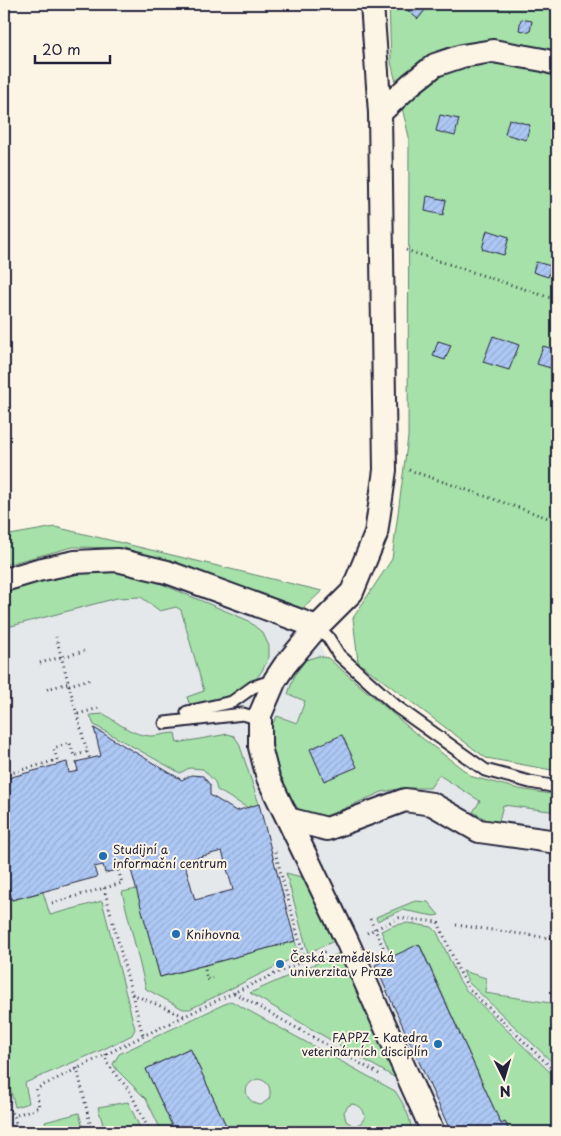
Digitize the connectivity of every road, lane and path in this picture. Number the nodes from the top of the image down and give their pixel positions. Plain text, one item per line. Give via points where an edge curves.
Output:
1 (372, 4) edge
2 (557, 64) edge
3 (380, 113) junction
4 (382, 242) junction
5 (557, 300) edge
6 (404, 469) dead end
7 (557, 520) edge
8 (4, 580) edge
9 (317, 627) junction
10 (56, 637) dead end
11 (84, 651) dead end
12 (62, 657) junction
13 (40, 663) dead end
14 (92, 679) dead end
15 (275, 680) junction
16 (69, 684) junction
17 (47, 689) dead end
18 (99, 708) dead end
19 (186, 712) dead end
20 (78, 714) junction
21 (260, 723) junction
22 (165, 724) dead end
23 (87, 752) junction
24 (90, 759) dead end
25 (4, 775) edge
26 (557, 787) edge
27 (288, 819) junction
28 (557, 842) edge
29 (274, 846) dead end
30 (118, 869) dead end
31 (104, 888) junction
32 (52, 903) dead end
33 (370, 919) dead end
34 (456, 925) dead end
35 (375, 929) junction
36 (557, 939) edge
37 (347, 942) junction
38 (384, 949) dead end
39 (305, 961) junction
40 (204, 965) dead end
41 (208, 980) dead end
42 (233, 993) junction
43 (132, 994) junction
44 (184, 1017) junction
45 (142, 1036) junction
46 (106, 1054) junction
47 (77, 1068) junction
48 (557, 1073) edge
49 (380, 1074) dead end
50 (4, 1088) edge
51 (14, 1116) junction
52 (18, 1132) edge
53 (92, 1132) edge
54 (150, 1132) edge
55 (433, 1132) edge

1 - 3 street
2 - 3 street via 493,51 462,56 435,65
3 - 4 street
4 - 5 path
4 - 9 street via 385,470 376,534 352,592
6 - 7 path
8 - 9 street via 75,562 118,560 166,572
9 - 15 street
9 - 26 lane via 339,655 396,707 485,770
10 - 12 path
11 - 12 path
12 - 13 path
12 - 16 path
14 - 16 path
15 - 19 lane via 253,687 232,702
15 - 21 street via 260,715
16 - 17 path
16 - 20 path
18 - 20 path
20 - 23 path
21 - 22 lane via 243,714
21 - 27 street via 260,747 268,778
23 - 24 path
23 - 25 path via 74,756 70,743 62,745 54,748 57,760
27 - 28 street via 327,828 405,800 432,804 479,831
27 - 37 street
29 - 39 path
30 - 31 path via 122,883
31 - 32 path
31 - 43 path
33 - 35 path
34 - 36 path
35 - 37 path
35 - 38 path
35 - 48 path via 399,918 438,922 470,989
37 - 39 path
37 - 55 street
39 - 42 path
40 - 41 path via 206,976 207,978 212,979 212,976 207,975 207,976 206,977 206,978
42 - 44 path
42 - 49 path
43 - 44 path
43 - 45 path
44 - 45 path
45 - 46 path
46 - 47 path
46 - 54 path via 107,1062 129,1090
47 - 51 path via 36,1089 39,1107
47 - 53 path
50 - 51 path
51 - 52 path

